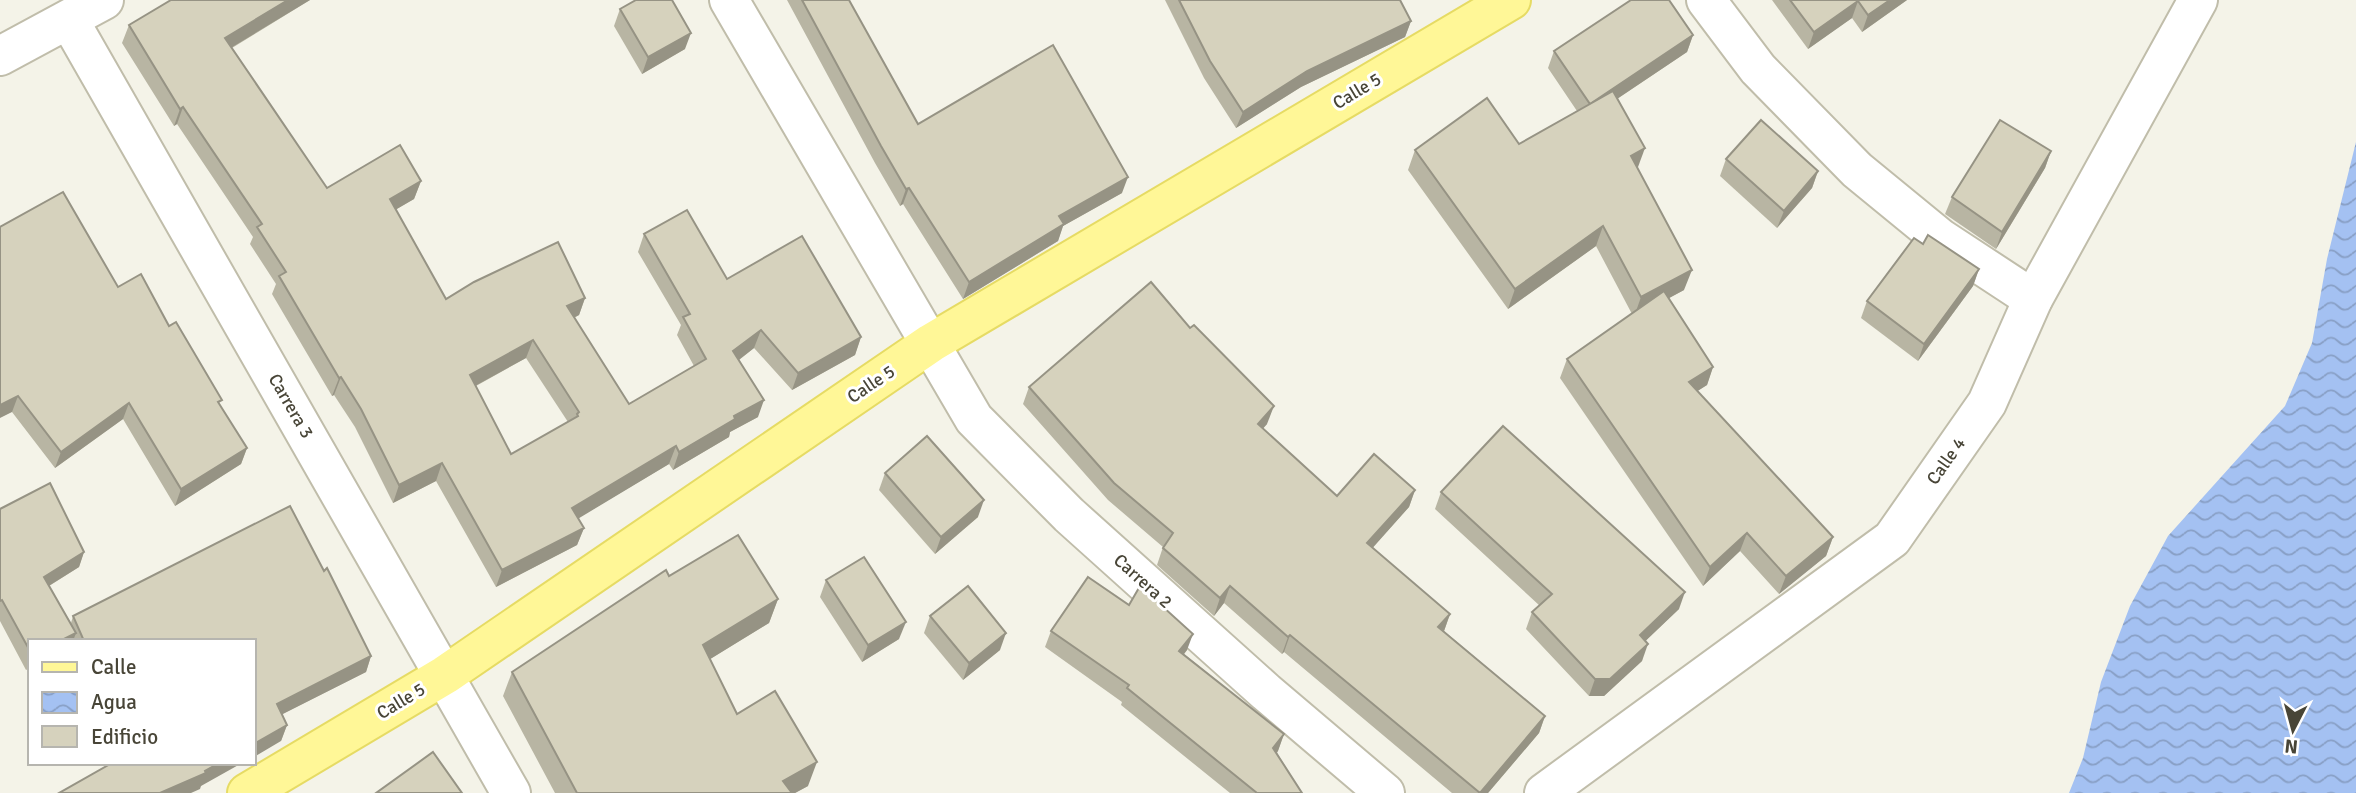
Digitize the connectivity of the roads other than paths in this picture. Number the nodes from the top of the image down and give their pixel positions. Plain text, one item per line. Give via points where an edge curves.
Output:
1 (104, 0) edge
2 (730, 0) edge
3 (1511, 0) edge
4 (1706, 0) edge
5 (2197, 0) edge
6 (69, 20) junction
7 (0, 56) edge
8 (2033, 299) junction
9 (930, 343) junction
10 (445, 675) junction
11 (247, 793) edge
12 (512, 793) edge
13 (1385, 793) edge
14 (1544, 793) edge

1 - 6 street
2 - 9 street, Carrera 2
3 - 9 main road, Calle 5
4 - 8 street via 1758,69 1857,170 1940,238
5 - 8 street, Calle 4
6 - 7 street
6 - 10 street, Carrera 3
8 - 14 street, Calle 4 via 1987,403 1892,539
9 - 10 main road, Calle 5
9 - 13 street, Carrera 2 via 974,419 1069,515
10 - 11 main road, Calle 5
10 - 12 street, Carrera 3

